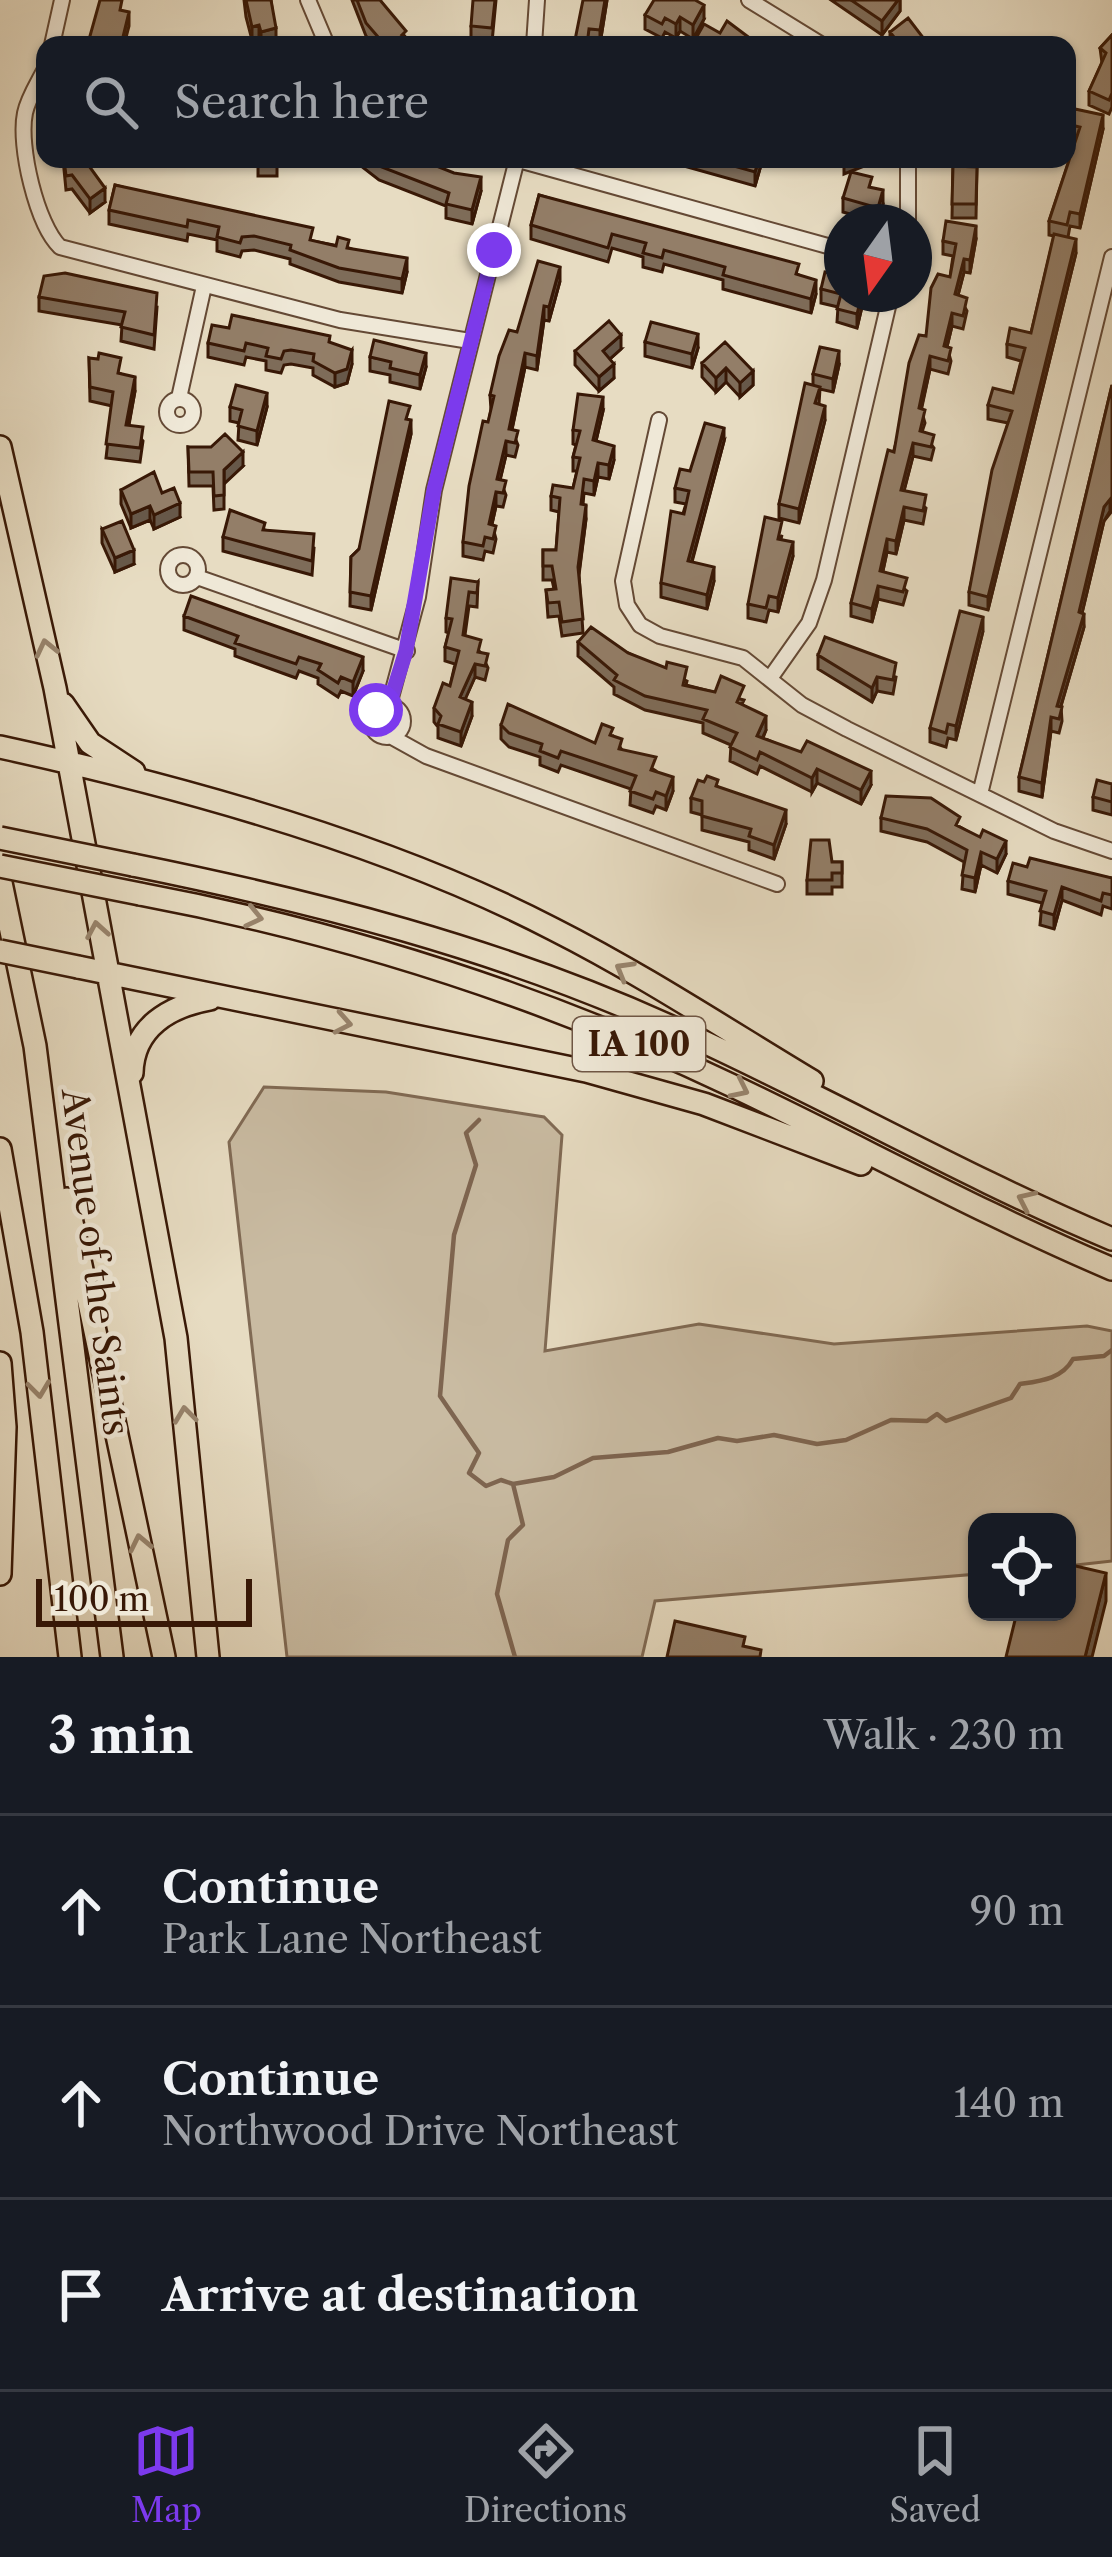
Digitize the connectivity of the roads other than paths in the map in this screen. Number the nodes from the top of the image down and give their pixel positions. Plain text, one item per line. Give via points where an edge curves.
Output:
1 (62, 0) edge
2 (308, 0) edge
3 (538, 0) edge
4 (749, 0) edge
5 (54, 36) edge
6 (323, 36) edge
7 (535, 36) edge
8 (807, 36) edge
9 (36, 88) edge
10 (514, 168) edge
11 (548, 168) edge
12 (908, 168) edge
13 (908, 204) edge
14 (824, 245) edge
15 (1112, 257) edge
16 (204, 286) junction
17 (888, 312) edge
18 (470, 341) junction
19 (179, 398) dead end
20 (659, 419) dead end
21 (0, 447) edge
22 (196, 577) dead end
23 (406, 651) junction
24 (771, 677) junction
25 (55, 688) junction
26 (389, 705) junction
27 (390, 736) junction
28 (0, 747) edge
29 (67, 763) junction
30 (161, 786) junction
31 (980, 794) junction
32 (0, 838) edge
33 (1112, 851) edge
34 (0, 866) edge
35 (0, 878) edge
36 (777, 884) dead end
37 (0, 951) edge
38 (105, 972) junction
39 (215, 998) junction
40 (35, 1046) junction
41 (136, 1127) junction
42 (0, 1149) edge
43 (941, 1159) junction
44 (1011, 1224) junction
45 (1112, 1239) edge
46 (1112, 1269) edge
47 (0, 1363) edge
48 (0, 1574) edge
49 (70, 1657) edge
50 (112, 1657) edge
51 (164, 1657) edge
52 (208, 1657) edge

1 - 5 street
2 - 6 street
3 - 7 street
4 - 8 street
9 - 16 street via 24,114 46,234 83,256
10 - 18 street
11 - 14 street
12 - 13 street
15 - 31 street
16 - 18 street
16 - 19 street
17 - 24 street via 824,580 809,623
18 - 23 street
20 - 24 street via 623,581 627,605 660,636 743,658
25 -> 21 highway
22 - 23 street
23 - 26 street
24 - 31 street via 802,705
25 - 29 highway
25 - 30 highway via 90,743
26 - 27 street via 403,720
26 - 27 street via 371,723
27 - 36 street
28 - 29 highway
29 - 30 highway
38 -> 29 highway
43 -> 30 highway via 552,928 400,865
31 - 33 street
32 - 43 highway, IA 100, bridge via 358,916 512,964 664,1024
34 -> 44 highway, IA 100, bridge via 351,940 566,1013 734,1086
35 - 40 highway, Avenue of the Saints
37 - 38 highway, bridge
38 - 39 highway
38 - 41 highway
39 - 41 highway via 180,1006 141,1037 132,1063
39 -> 44 highway via 656,1090
40 - 50 highway, Avenue of the Saints
51 -> 40 highway
52 -> 41 highway via 176,1338
42 -> 49 highway, Avenue of the Saints via 32,1332
45 -> 43 highway, IA 100
44 - 46 highway, IA 100
47 - 48 highway

